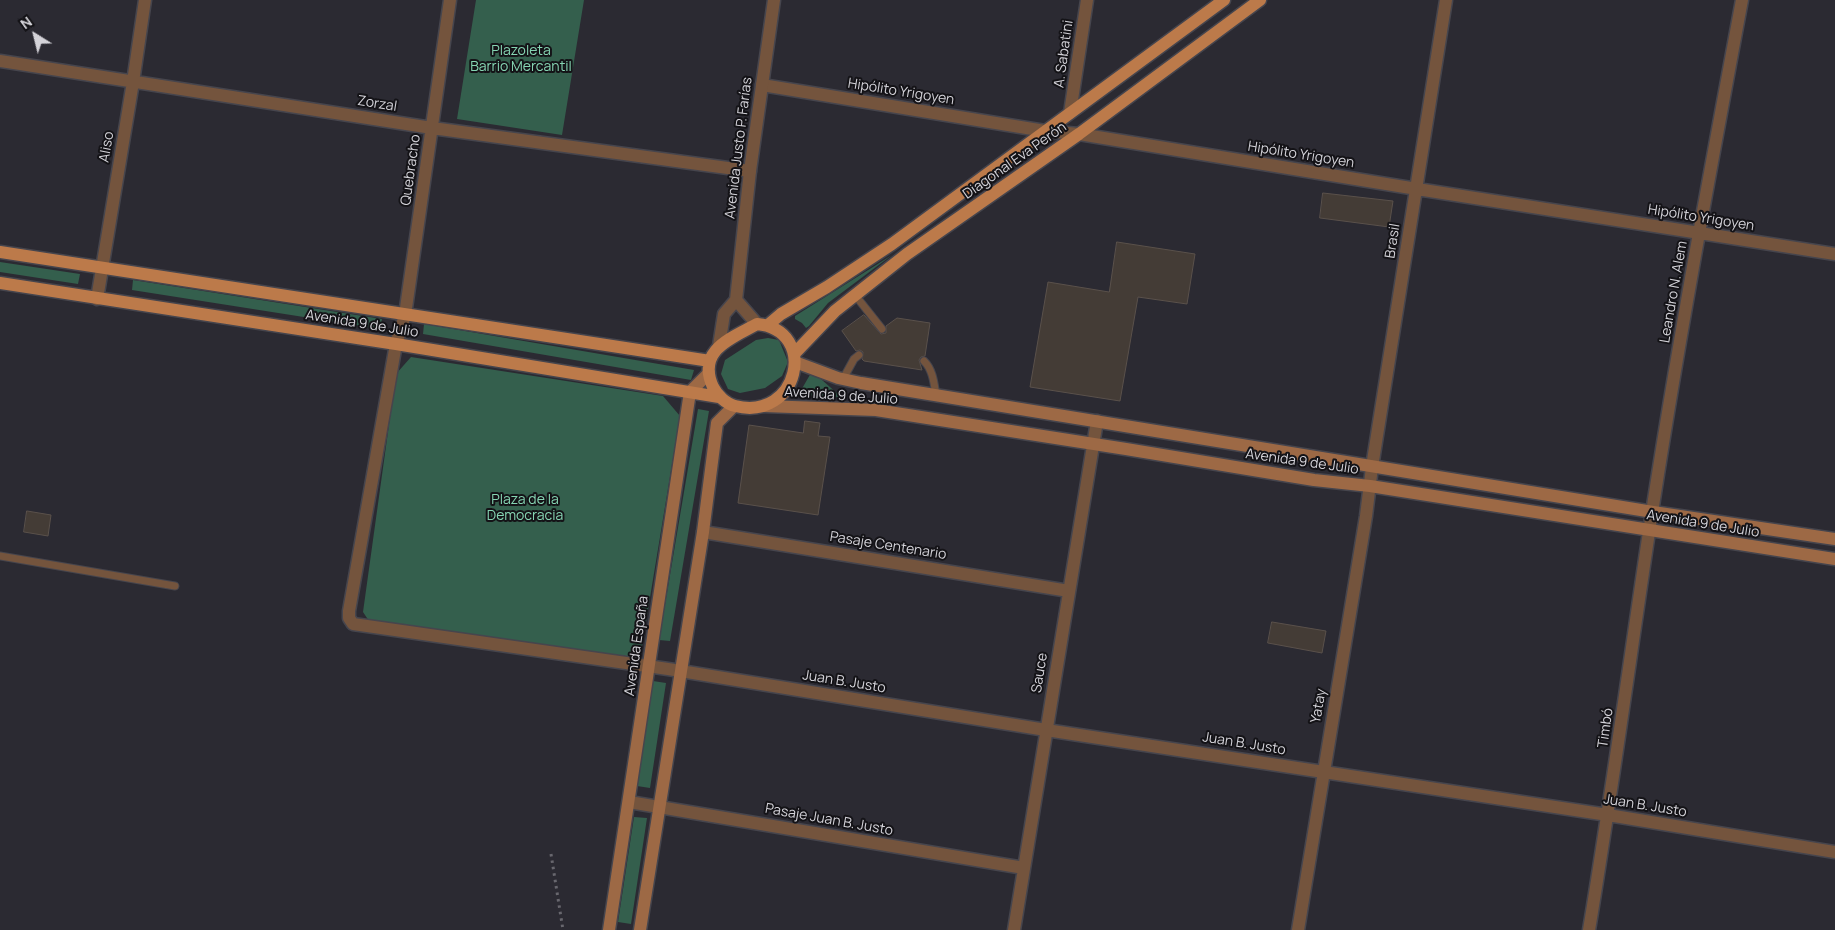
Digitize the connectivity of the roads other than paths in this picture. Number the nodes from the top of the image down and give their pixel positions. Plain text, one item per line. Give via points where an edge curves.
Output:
1 (145, 0) edge
2 (450, 0) edge
3 (774, 0) edge
4 (1087, 0) edge
5 (1224, 0) edge
6 (1260, 0) edge
7 (1446, 0) edge
8 (1742, 0) edge
9 (0, 61) edge
10 (133, 82) junction
11 (762, 85) junction
12 (1070, 113) junction
13 (432, 128) junction
14 (1045, 131) junction
15 (1080, 134) junction
16 (750, 171) junction
17 (1417, 189) junction
18 (1699, 233) junction
19 (0, 252) edge
20 (1835, 254) edge
21 (102, 266) junction
22 (0, 283) edge
23 (855, 295) junction
24 (97, 299) junction
25 (736, 300) junction
26 (405, 315) junction
27 (763, 324) junction
28 (882, 329) dead end
29 (396, 344) junction
30 (719, 346) junction
31 (859, 355) dead end
32 (794, 358) junction
33 (924, 361) dead end
34 (709, 367) junction
35 (843, 379) junction
36 (690, 392) junction
37 (936, 395) junction
38 (720, 397) junction
39 (734, 406) junction
40 (764, 406) junction
41 (1096, 421) junction
42 (1092, 445) junction
43 (1372, 467) junction
44 (1370, 486) junction
45 (1653, 512) junction
46 (1649, 530) junction
47 (703, 532) junction
48 (1835, 539) edge
49 (0, 556) edge
50 (1835, 559) edge
51 (175, 586) dead end
52 (1069, 590) junction
53 (649, 667) junction
54 (681, 671) junction
55 (1046, 730) junction
56 (1324, 771) junction
57 (629, 802) junction
58 (659, 807) junction
59 (1608, 815) junction
60 (1835, 852) edge
61 (1024, 868) junction
62 (609, 930) edge
63 (640, 930) edge
64 (1014, 930) edge
65 (1298, 930) edge
66 (1589, 930) edge

1 - 10 street, Aliso
2 - 13 street, Quebracho
3 - 11 street, Avenida Justo P. Farías
4 - 12 street, A. Sabatini
5 - 12 main road, Diagonal Eva Perón
6 - 15 main road, Diagonal Eva Perón
7 - 17 street, Brasil
8 - 18 street, Leandro N. Alem
9 - 10 street, Zorzal
10 - 13 street, Zorzal
10 - 21 street, Aliso
11 - 14 street, Hipólito Yrigoyen
11 - 16 street, Avenida Justo P. Farías
12 - 14 main road, Diagonal Eva Perón
13 - 16 street, Zorzal
13 - 26 street, Quebracho
14 - 15 street, Hipólito Yrigoyen
14 - 27 main road, Diagonal Eva Perón via 892,244
15 - 17 street, Hipólito Yrigoyen
15 - 23 main road, Diagonal Eva Perón via 907,254
16 - 25 street, Avenida Justo P. Farías
17 - 18 street, Hipólito Yrigoyen
17 - 43 street, Brasil
18 - 20 street, Hipólito Yrigoyen
18 - 45 street, Leandro N. Alem
19 - 21 main road, Avenida 9 de Julio
21 - 24 street, Aliso
21 - 26 main road, Avenida 9 de Julio
22 - 24 main road, Avenida 9 de Julio
23 - 28 lane
23 - 32 main road, Diagonal Eva Perón via 835,310
24 - 29 main road, Avenida 9 de Julio
25 - 27 street
25 - 30 street, Avenida Justo P. Farías via 724,314
26 - 29 street, Quebracho
26 - 34 main road, Avenida 9 de Julio
27 - 30 main road
27 - 32 main road via 783,335
29 - 36 main road, Avenida 9 de Julio
29 - 53 street, Quebracho via 350,611 349,618 353,624
30 - 34 main road via 712,354
31 - 35 lane
32 - 35 main road, Avenida 9 de Julio
32 - 40 main road via 794,376 788,389 778,400
33 - 37 lane via 934,379
34 - 36 main road
34 - 38 main road via 714,389
35 - 37 main road, Avenida 9 de Julio
36 - 38 main road, Avenida 9 de Julio
36 - 53 main road, Avenida España
37 - 41 main road, Avenida 9 de Julio
38 - 39 main road
39 - 40 main road
39 - 47 main road via 718,423
40 - 42 main road, Avenida 9 de Julio via 876,410
41 - 42 street, Sauce
41 - 43 main road, Avenida 9 de Julio
42 - 44 main road, Avenida 9 de Julio
42 - 52 street, Sauce
43 - 44 street, Brasil
43 - 45 main road, Avenida 9 de Julio
44 - 46 main road, Avenida 9 de Julio
44 - 56 street, Yatay
45 - 46 street, Leandro N. Alem
45 - 48 main road, Avenida 9 de Julio
46 - 50 main road, Avenida 9 de Julio
46 - 59 street, Timbó
47 - 52 street, Pasaje Centenario
47 - 54 main road
49 - 51 lane
52 - 55 street, Sauce
53 - 54 street, Juan B. Justo
53 - 57 main road, Avenida España
54 - 55 street, Juan B. Justo
54 - 58 main road
55 - 56 street, Juan B. Justo
55 - 61 street, Sauce
56 - 59 street, Juan B. Justo
56 - 65 street, Yatay
57 - 58 street, Pasaje Juan B. Justo
57 - 62 main road, Avenida España
58 - 61 street, Pasaje Juan B. Justo
58 - 63 main road
59 - 60 street, Juan B. Justo
59 - 66 street, Timbó
61 - 64 street, Sauce

